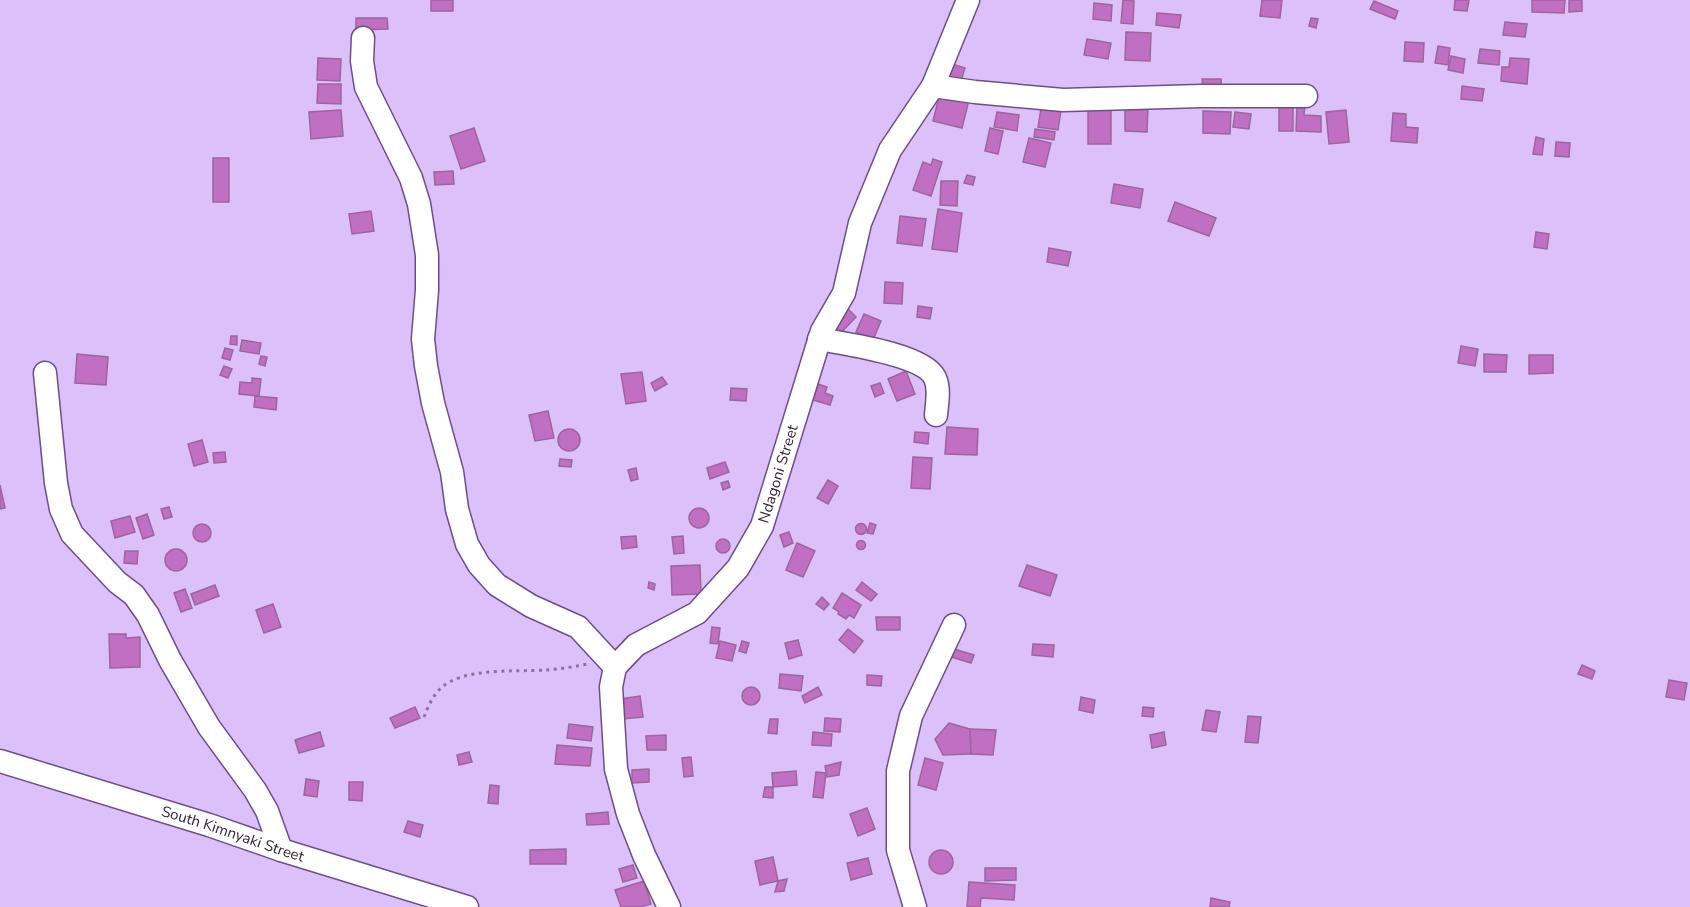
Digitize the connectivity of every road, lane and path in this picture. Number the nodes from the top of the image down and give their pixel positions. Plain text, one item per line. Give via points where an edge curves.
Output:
1 (968, 0) edge
2 (363, 38) dead end
3 (933, 86) junction
4 (1305, 96) dead end
5 (819, 339) junction
6 (45, 373) dead end
7 (936, 415) dead end
8 (954, 625) dead end
9 (610, 662) junction
10 (423, 717) dead end
11 (0, 761) edge
12 (281, 850) junction
13 (467, 907) edge
14 (669, 907) edge
15 (915, 907) edge

1 - 3 street, Ndagoni Street
2 - 9 street via 366,87 419,204 427,255 423,339 426,366 467,544 497,585 578,627
3 - 4 street via 1063,100
3 - 5 street, Ndagoni Street via 890,150 860,223 844,293
5 - 7 street via 887,353 927,367 938,388
5 - 9 street, Ndagoni Street via 762,526 738,568 697,613
6 - 12 street via 56,483 61,509 72,534 148,615 209,727 267,811
8 - 15 street via 911,716 898,771 898,850
9 - 10 path via 456,679 433,697
9 - 14 street via 616,769 628,814
11 - 12 street, South Kimnyaki Street
12 - 13 street, South Kimnyaki Street

